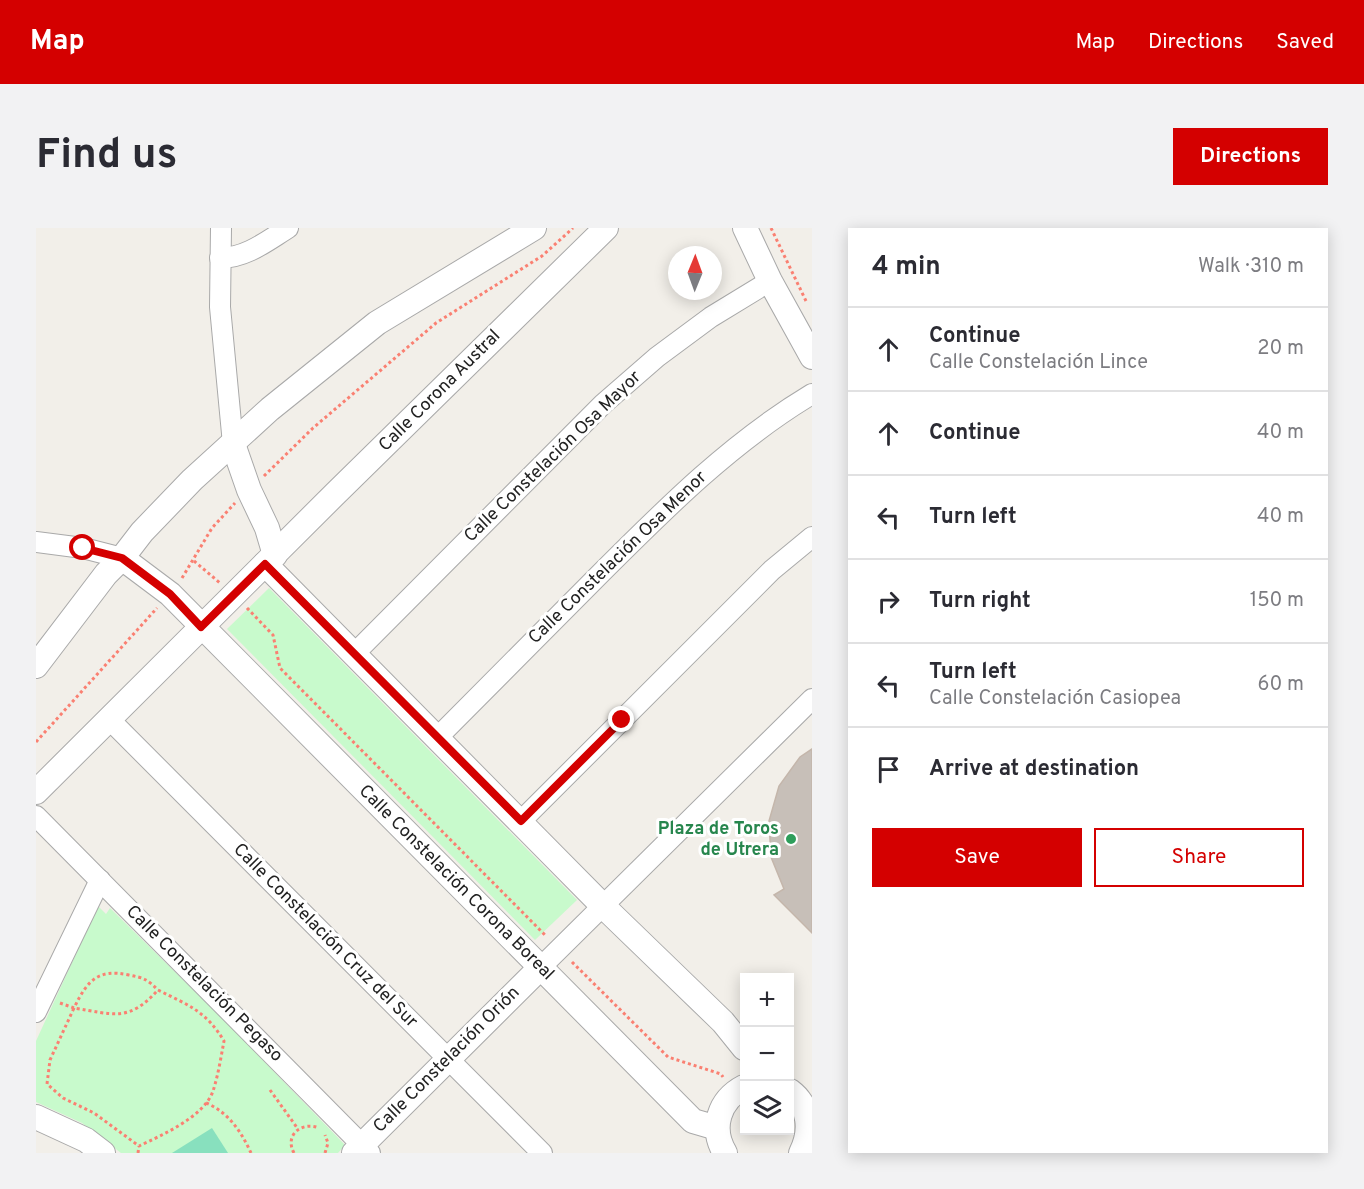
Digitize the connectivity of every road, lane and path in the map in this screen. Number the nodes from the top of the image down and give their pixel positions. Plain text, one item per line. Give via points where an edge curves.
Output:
1 (221, 228) edge
2 (288, 228) edge
3 (534, 228) edge
4 (573, 228) edge
5 (606, 228) edge
6 (745, 228) edge
7 (771, 228) edge
8 (220, 258) junction
9 (770, 281) junction
10 (806, 301) dead end
11 (812, 357) edge
12 (812, 394) edge
13 (233, 444) junction
14 (260, 480) dead end
15 (240, 498) dead end
16 (812, 537) edge
17 (36, 542) edge
18 (122, 558) junction
19 (270, 559) junction
20 (194, 561) junction
21 (177, 586) dead end
22 (226, 588) dead end
23 (162, 602) dead end
24 (242, 604) dead end
25 (201, 627) junction
26 (354, 654) junction
27 (36, 666) edge
28 (812, 699) edge
29 (108, 719) junction
30 (437, 738) junction
31 (36, 742) edge
32 (36, 792) edge
33 (36, 816) edge
34 (521, 821) junction
35 (100, 880) junction
36 (603, 906) junction
37 (552, 942) dead end
38 (565, 955) dead end
39 (540, 968) junction
40 (158, 990) junction
41 (74, 1008) junction
42 (36, 1012) edge
43 (740, 1043) edge
44 (448, 1059) junction
45 (735, 1083) edge
46 (270, 1090) dead end
47 (801, 1096) edge
48 (206, 1103) junction
49 (36, 1117) edge
50 (717, 1128) junction
51 (298, 1129) junction
52 (139, 1146) junction
53 (362, 1150) edge
54 (103, 1153) edge
55 (138, 1153) edge
56 (251, 1153) edge
57 (294, 1153) edge
58 (325, 1153) edge
59 (542, 1153) edge
60 (725, 1153) edge
61 (801, 1153) edge

1 - 8 street
2 - 8 street via 245,254
3 - 13 street via 377,323
4 - 14 path via 542,256 436,323 313,428
5 - 19 street, Calle Corona Austral
6 - 9 street
7 - 10 path
8 - 13 street via 220,307
9 - 11 street
9 - 26 street, Calle Constelación Osa Mayor via 711,316 603,404
12 - 30 street, Calle Constelación Osa Menor via 779,413 715,463
13 - 18 street via 192,480
13 - 19 street via 267,528
15 - 20 path via 212,528
16 - 34 street via 772,570
17 - 18 street
18 - 25 street, Calle Constelación Corona Boreal via 170,594
18 - 27 street
19 - 25 street, Calle Corona Austral
19 - 26 street
20 - 21 path
20 - 22 path
23 - 31 path
24 - 37 path via 273,635 280,668
25 - 29 street, Calle Corona Austral
25 - 39 street, Calle Constelación Corona Boreal
26 - 30 street
28 - 36 street
29 - 32 street, Calle Corona Austral
29 - 44 street, Calle Constelación Cruz del Sur
30 - 34 street
33 - 35 street, Calle Constelación Pegaso
34 - 36 street
35 - 42 street
35 - 53 street, Calle Constelación Pegaso
36 - 39 street
36 - 43 street
38 - 45 path via 668,1057 721,1074
39 - 44 street, Calle Constelación Orión
39 - 50 street, Calle Constelación Corona Boreal via 693,1121
40 - 41 path via 131,1012 117,1015
40 - 41 path via 146,978 113,972 94,978 82,990
40 - 48 path via 195,1008 214,1024 224,1041
41 - 52 path via 50,1060 47,1084
44 - 53 street, Calle Constelación Orión
44 - 59 street, Calle Constelación Cruz del Sur
45 - 50 street via 735,1092 724,1104
46 - 51 path
47 - 61 street via 809,1130
48 - 52 path via 200,1112
48 - 56 path via 232,1121
49 - 54 street via 86,1140
50 - 60 street
51 - 57 path via 291,1141
51 - 58 path via 311,1125 324,1132 328,1143
52 - 55 path

